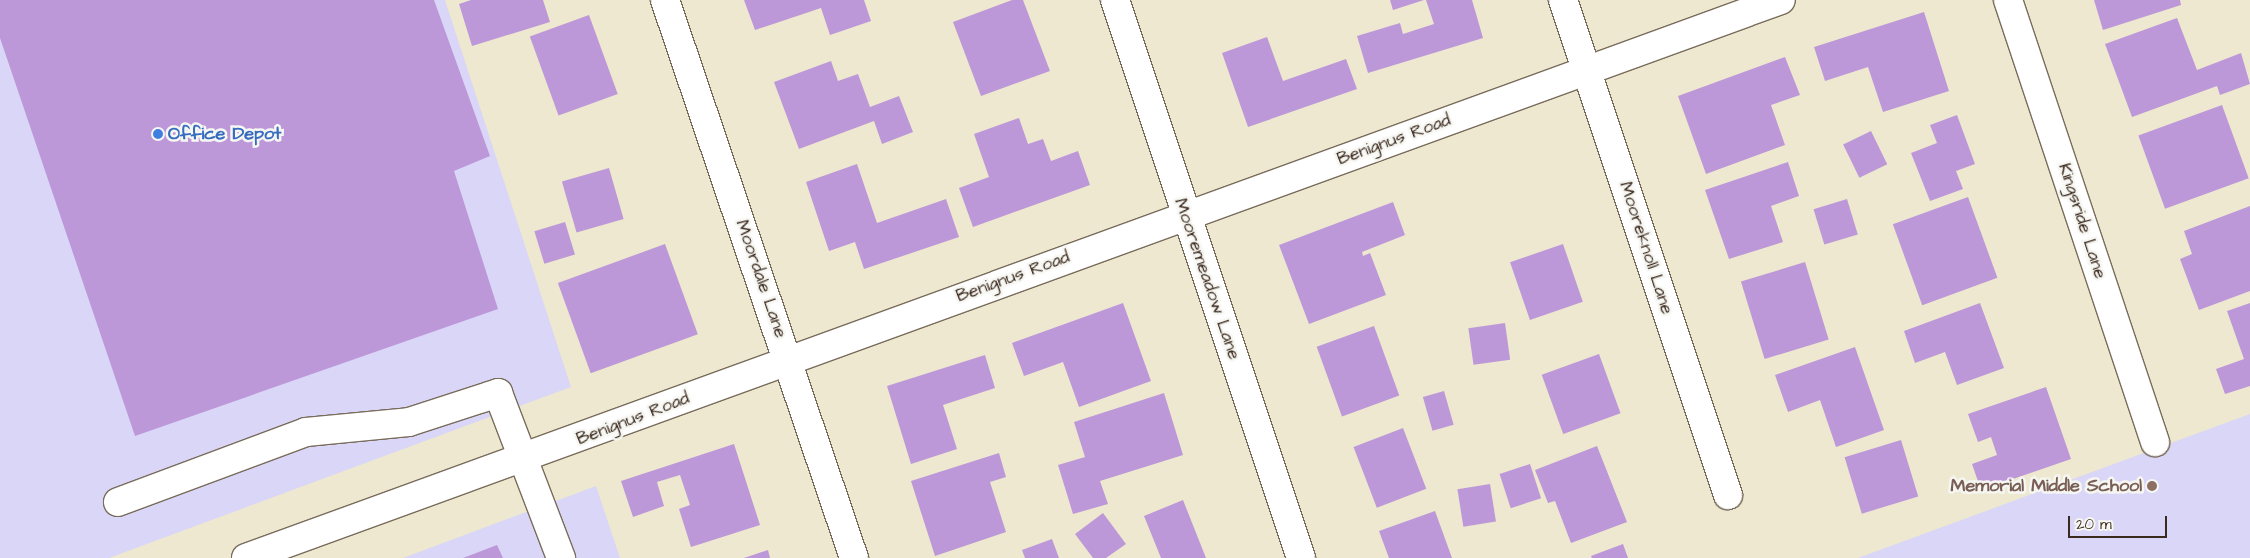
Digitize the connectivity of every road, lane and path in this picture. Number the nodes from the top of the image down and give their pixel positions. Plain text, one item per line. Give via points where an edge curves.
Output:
1 (666, 0) edge
2 (1115, 0) edge
3 (1563, 0) edge
4 (1781, 0) edge
5 (2008, 0) edge
6 (1587, 71) junction
7 (1185, 215) junction
8 (788, 360) junction
9 (2156, 442) dead end
10 (523, 460) junction
11 (1728, 495) dead end
12 (118, 502) dead end
13 (246, 558) edge
14 (561, 558) edge
15 (854, 558) edge
16 (1301, 558) edge

1 - 8 street, Moordale Lane
2 - 7 street, Mooremeadow Lane
3 - 6 street, Mooreknoll Lane
4 - 6 street, Benignus Road
5 - 9 street, Kingsride Lane
6 - 7 street, Benignus Road
6 - 11 street, Mooreknoll Lane
7 - 8 street, Benignus Road
7 - 16 street, Mooremeadow Lane
8 - 10 street, Benignus Road
8 - 15 street, Moordale Lane
10 - 12 street via 498,393 409,422 306,432
10 - 13 street, Benignus Road
10 - 14 street

